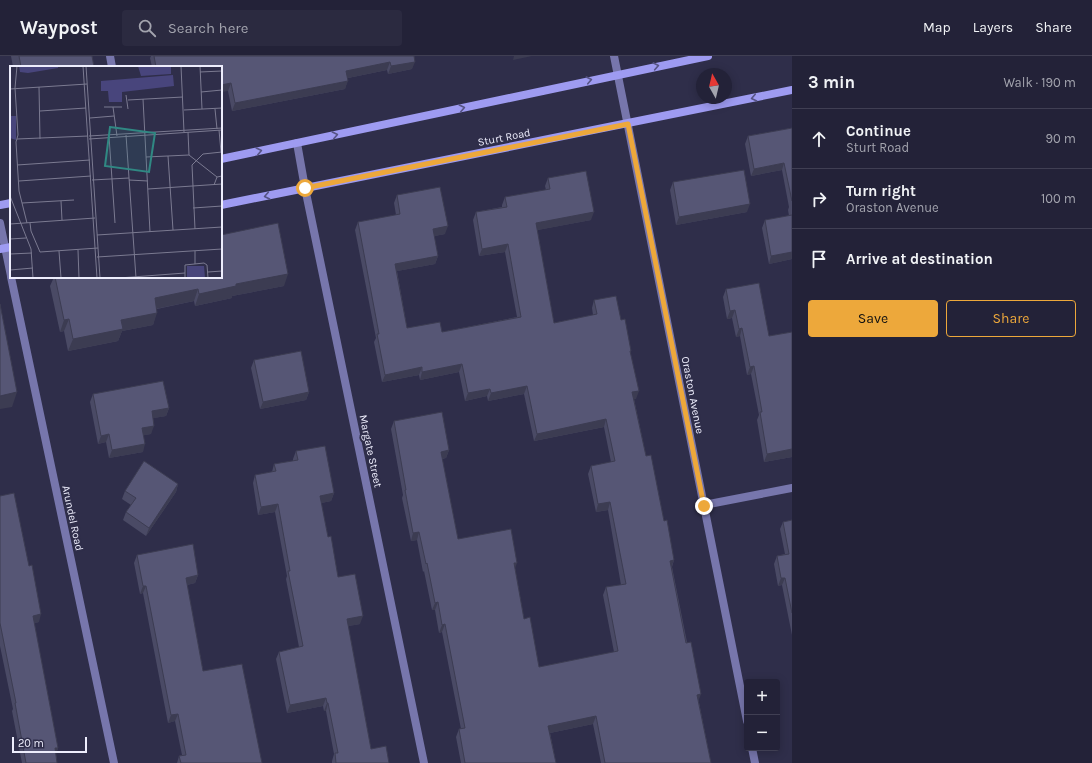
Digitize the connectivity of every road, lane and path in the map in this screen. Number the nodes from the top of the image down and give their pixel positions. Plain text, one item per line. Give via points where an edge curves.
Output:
1 (110, 56) edge
2 (614, 56) edge
3 (708, 56) edge
4 (112, 66) edge
5 (618, 74) junction
6 (792, 90) edge
7 (628, 124) junction
8 (296, 143) junction
9 (222, 159) edge
10 (305, 188) junction
11 (10, 203) edge
12 (0, 205) edge
13 (222, 205) edge
14 (0, 223) edge
15 (5, 248) edge
16 (10, 272) edge
17 (11, 278) edge
18 (792, 488) edge
19 (704, 506) junction
20 (746, 715) edge
21 (753, 751) edge
22 (114, 763) edge
23 (424, 763) edge
24 (755, 763) edge

1 - 4 street
2 - 5 street, Oraston Avenue
5 -> 3 main road
5 - 7 street, Oraston Avenue
8 -> 5 main road
6 -> 7 main road, Sturt Road
7 - 10 main road, Sturt Road
7 - 19 street, Oraston Avenue
9 -> 8 main road
8 - 10 street, Margate Street
10 -> 13 main road, Sturt Road
10 - 23 street, Margate Street
11 - 12 main road
14 - 15 street, Arundel Road
15 - 16 street, Arundel Road
17 - 22 street, Arundel Road
18 - 19 street
19 - 20 street, Oraston Avenue
21 - 24 street

